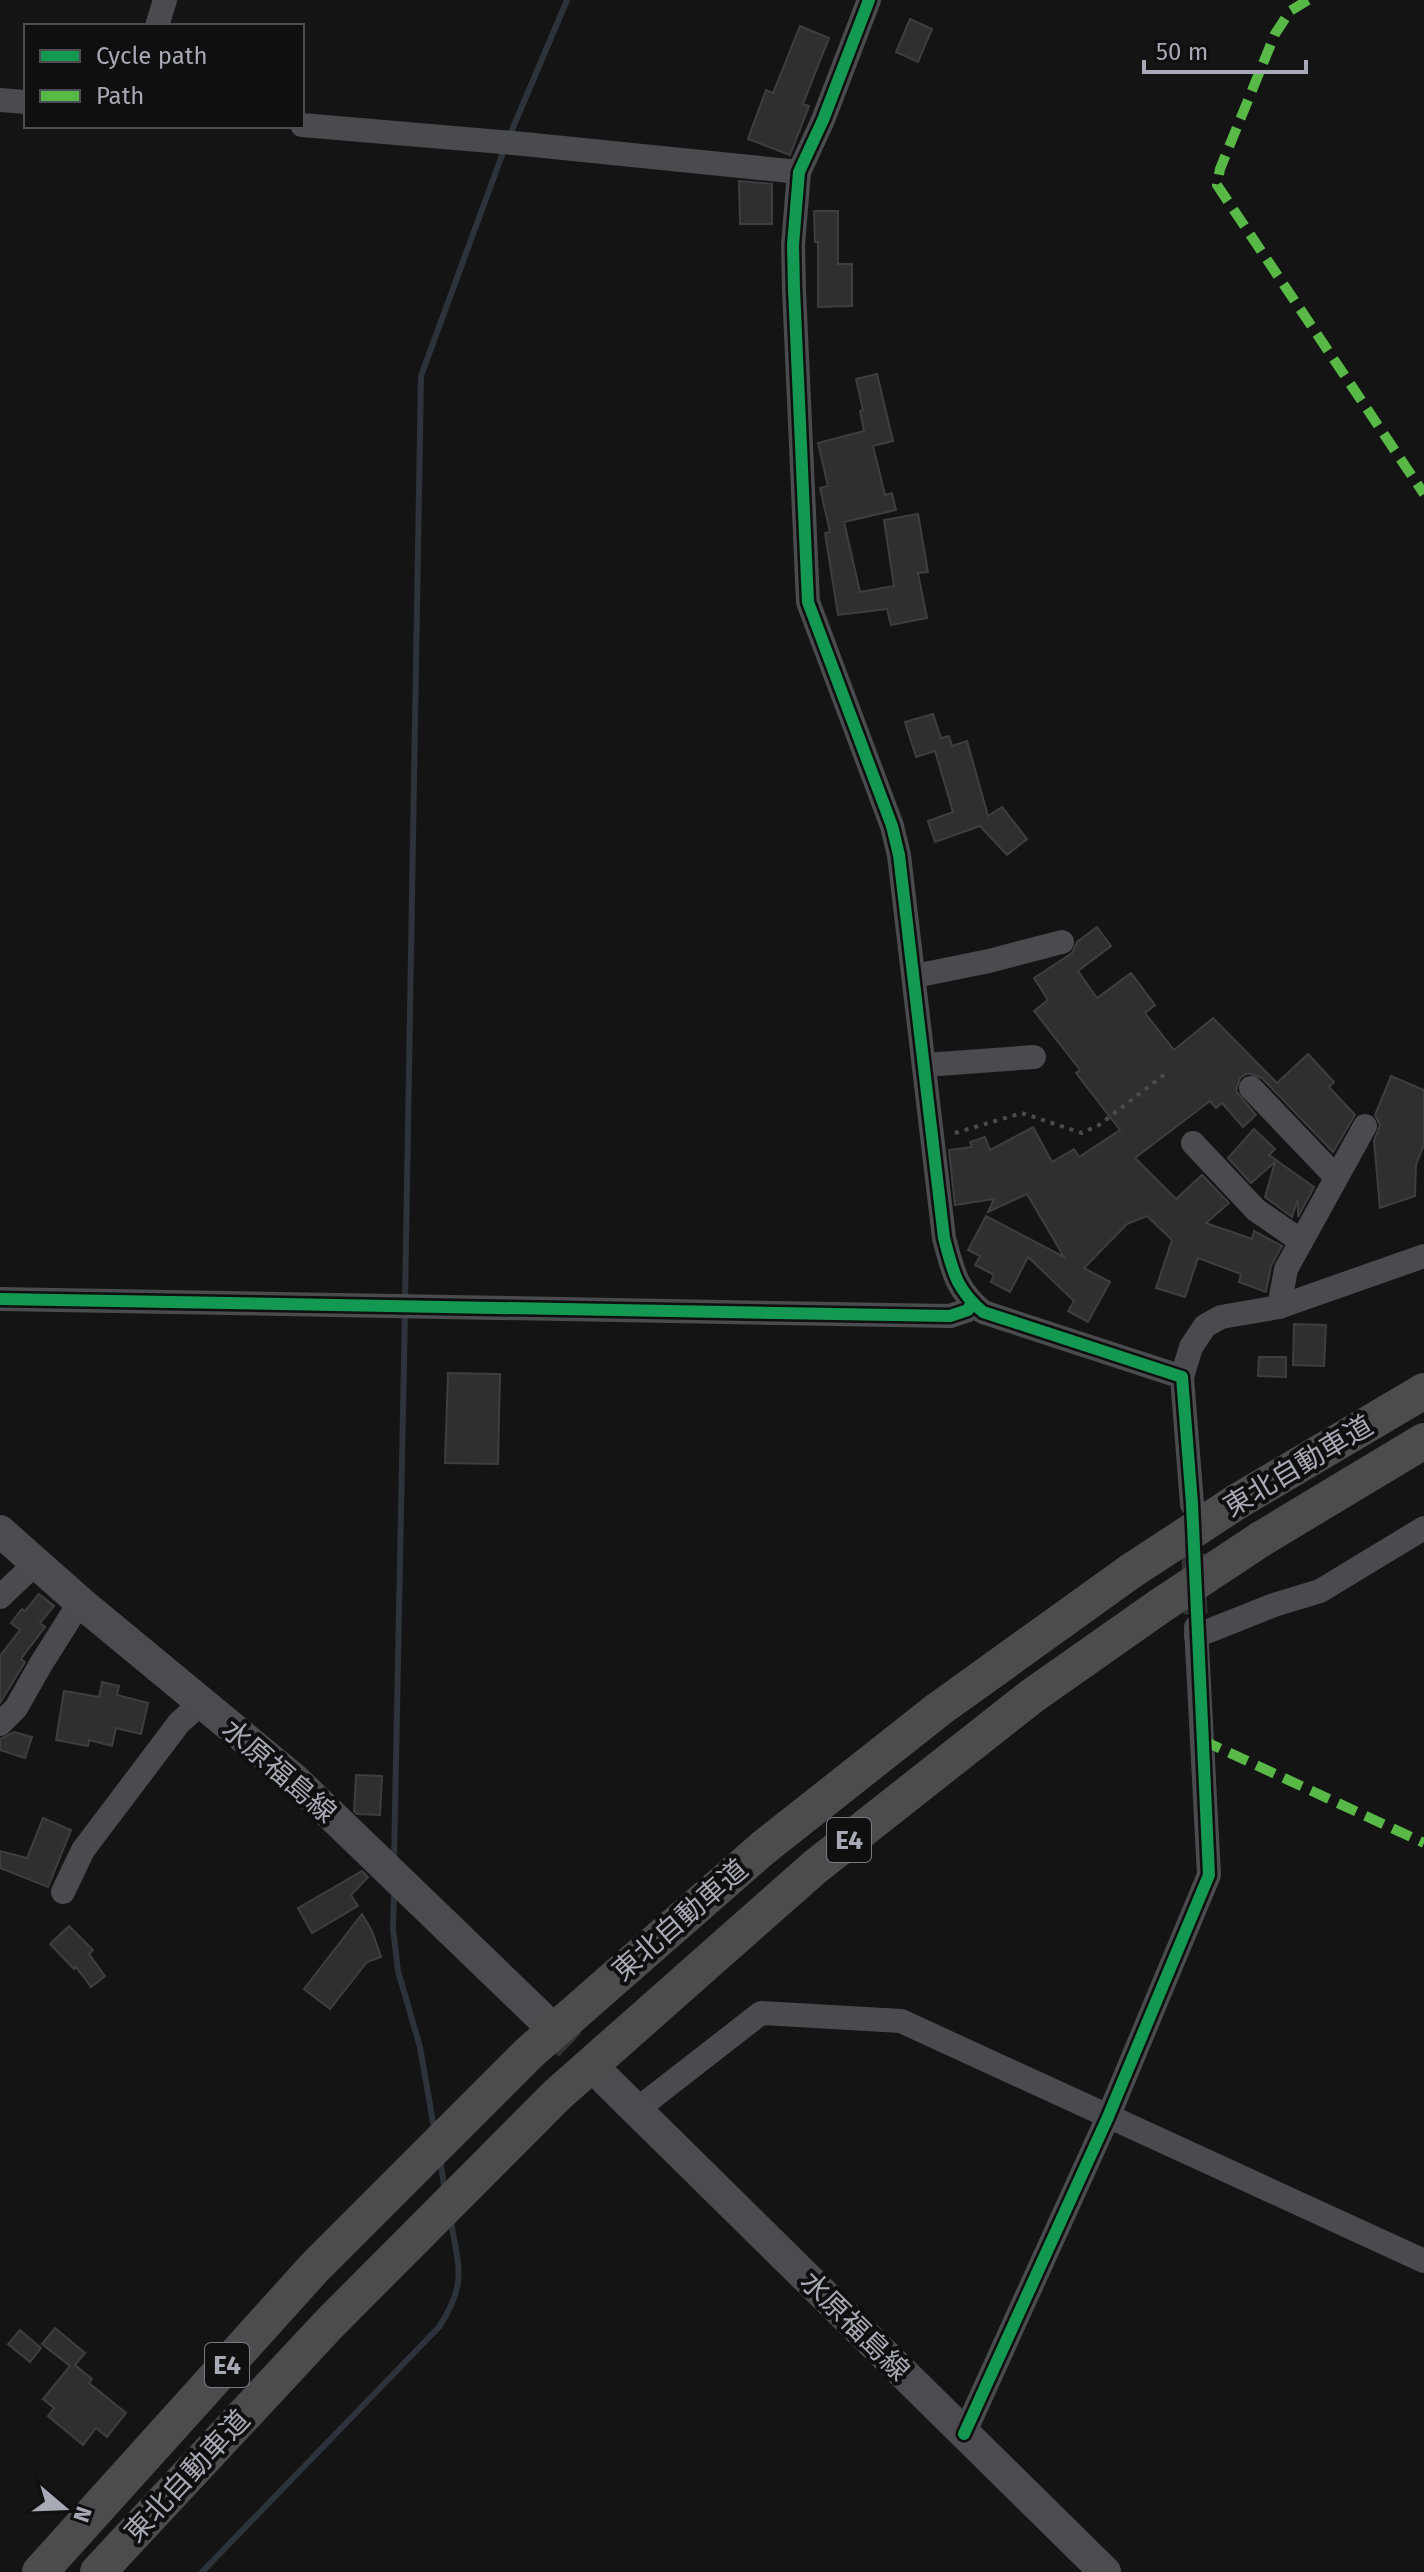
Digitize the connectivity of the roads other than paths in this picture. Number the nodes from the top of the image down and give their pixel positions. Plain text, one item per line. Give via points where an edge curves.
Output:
1 (165, 0) edge
2 (869, 0) edge
3 (158, 24) edge
4 (0, 100) edge
5 (24, 102) edge
6 (304, 125) edge
7 (799, 172) junction
8 (1062, 942) dead end
9 (915, 976) junction
10 (1034, 1057) dead end
11 (925, 1065) junction
12 (1251, 1088) dead end
13 (1365, 1126) dead end
14 (1193, 1143) dead end
15 (1336, 1177) junction
16 (1301, 1241) junction
17 (1424, 1256) edge
18 (0, 1299) edge
19 (972, 1302) junction
20 (1279, 1307) junction
21 (1182, 1377) junction
22 (1424, 1391) edge
23 (1424, 1441) edge
24 (1192, 1504) tunnel mouth
25 (1424, 1528) edge
26 (0, 1531) edge
27 (36, 1563) junction
28 (0, 1597) edge
29 (80, 1602) junction
30 (200, 1704) junction
31 (0, 1724) edge
32 (63, 1892) dead end
33 (538, 2038) junction
34 (606, 2080) tunnel mouth
35 (635, 2111) junction
36 (1108, 2117) junction
37 (1424, 2261) edge
38 (964, 2434) junction
39 (40, 2572) edge
40 (98, 2572) edge
41 (1105, 2572) edge

1 - 3 street
2 - 7 street
4 - 5 street
6 - 7 street
7 - 9 street via 793,245 808,602 892,826
8 - 9 street
9 - 11 street
10 - 11 street
11 - 19 street via 944,1238 955,1280
12 - 15 street
13 - 15 street
14 - 16 street via 1256,1210
15 - 16 street
16 - 20 street via 1286,1269
17 - 20 street
18 - 19 street via 950,1316 968,1310
19 - 21 street via 992,1315
20 - 21 street via 1221,1317 1205,1326 1191,1347
21 - 24 street
22 - 33 highway, 東北自動車道 / E4, bridge via 1131,1571 939,1709 763,1848
23 - 40 highway, 東北自動車道 / E4, bridge via 1160,1606 1032,1696 815,1867 557,2095 329,2324
25 - 36 street via 1320,1591 1196,1632 1209,1875
26 - 27 main road, 水原福島線
27 - 28 street
27 - 29 main road, 水原福島線
29 - 30 main road, 水原福島線
29 - 31 street via 16,1708
30 - 32 street via 179,1723 83,1850
30 - 33 main road, 水原福島線 via 294,1779 394,1876
33 - 39 highway, 東北自動車道 / E4 via 315,2267
34 - 35 main road, 水原福島線
35 - 36 street via 761,2013 901,2021
35 - 38 main road, 水原福島線
36 - 37 street
36 - 38 street
38 - 41 main road, 水原福島線

